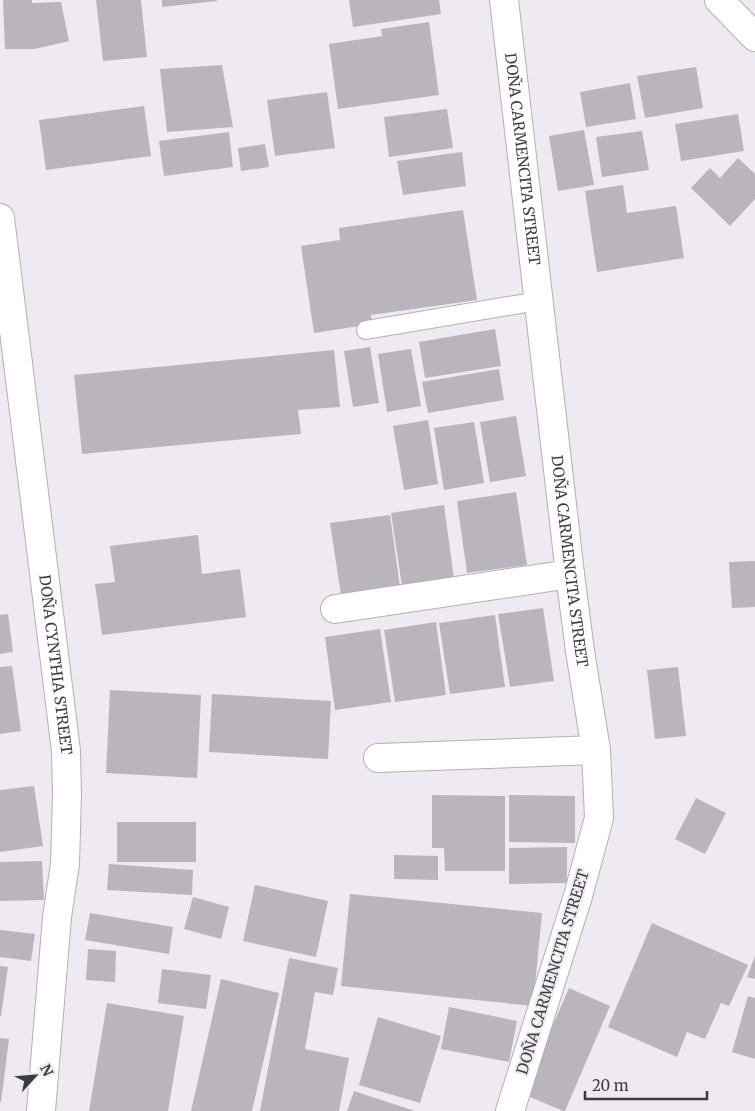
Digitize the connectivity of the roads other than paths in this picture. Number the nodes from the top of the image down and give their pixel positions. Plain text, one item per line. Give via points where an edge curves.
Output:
1 (504, 0) edge
2 (719, 0) edge
3 (755, 37) edge
4 (0, 218) edge
5 (538, 301) junction
6 (366, 330) dead end
7 (570, 574) junction
8 (335, 609) dead end
9 (596, 750) junction
10 (378, 758) dead end
11 (41, 1111) edge
12 (510, 1111) edge

1 - 5 street, DOÑA CARMENCITA STREET
2 - 3 street
4 - 11 street, DOÑA CYNTHIA STREET via 66,751 65,864 57,917
5 - 6 lane
5 - 7 street, DOÑA CARMENCITA STREET
7 - 8 street
7 - 9 street, DOÑA CARMENCITA STREET
9 - 10 street
9 - 12 street, DOÑA CARMENCITA STREET via 599,818 578,896

